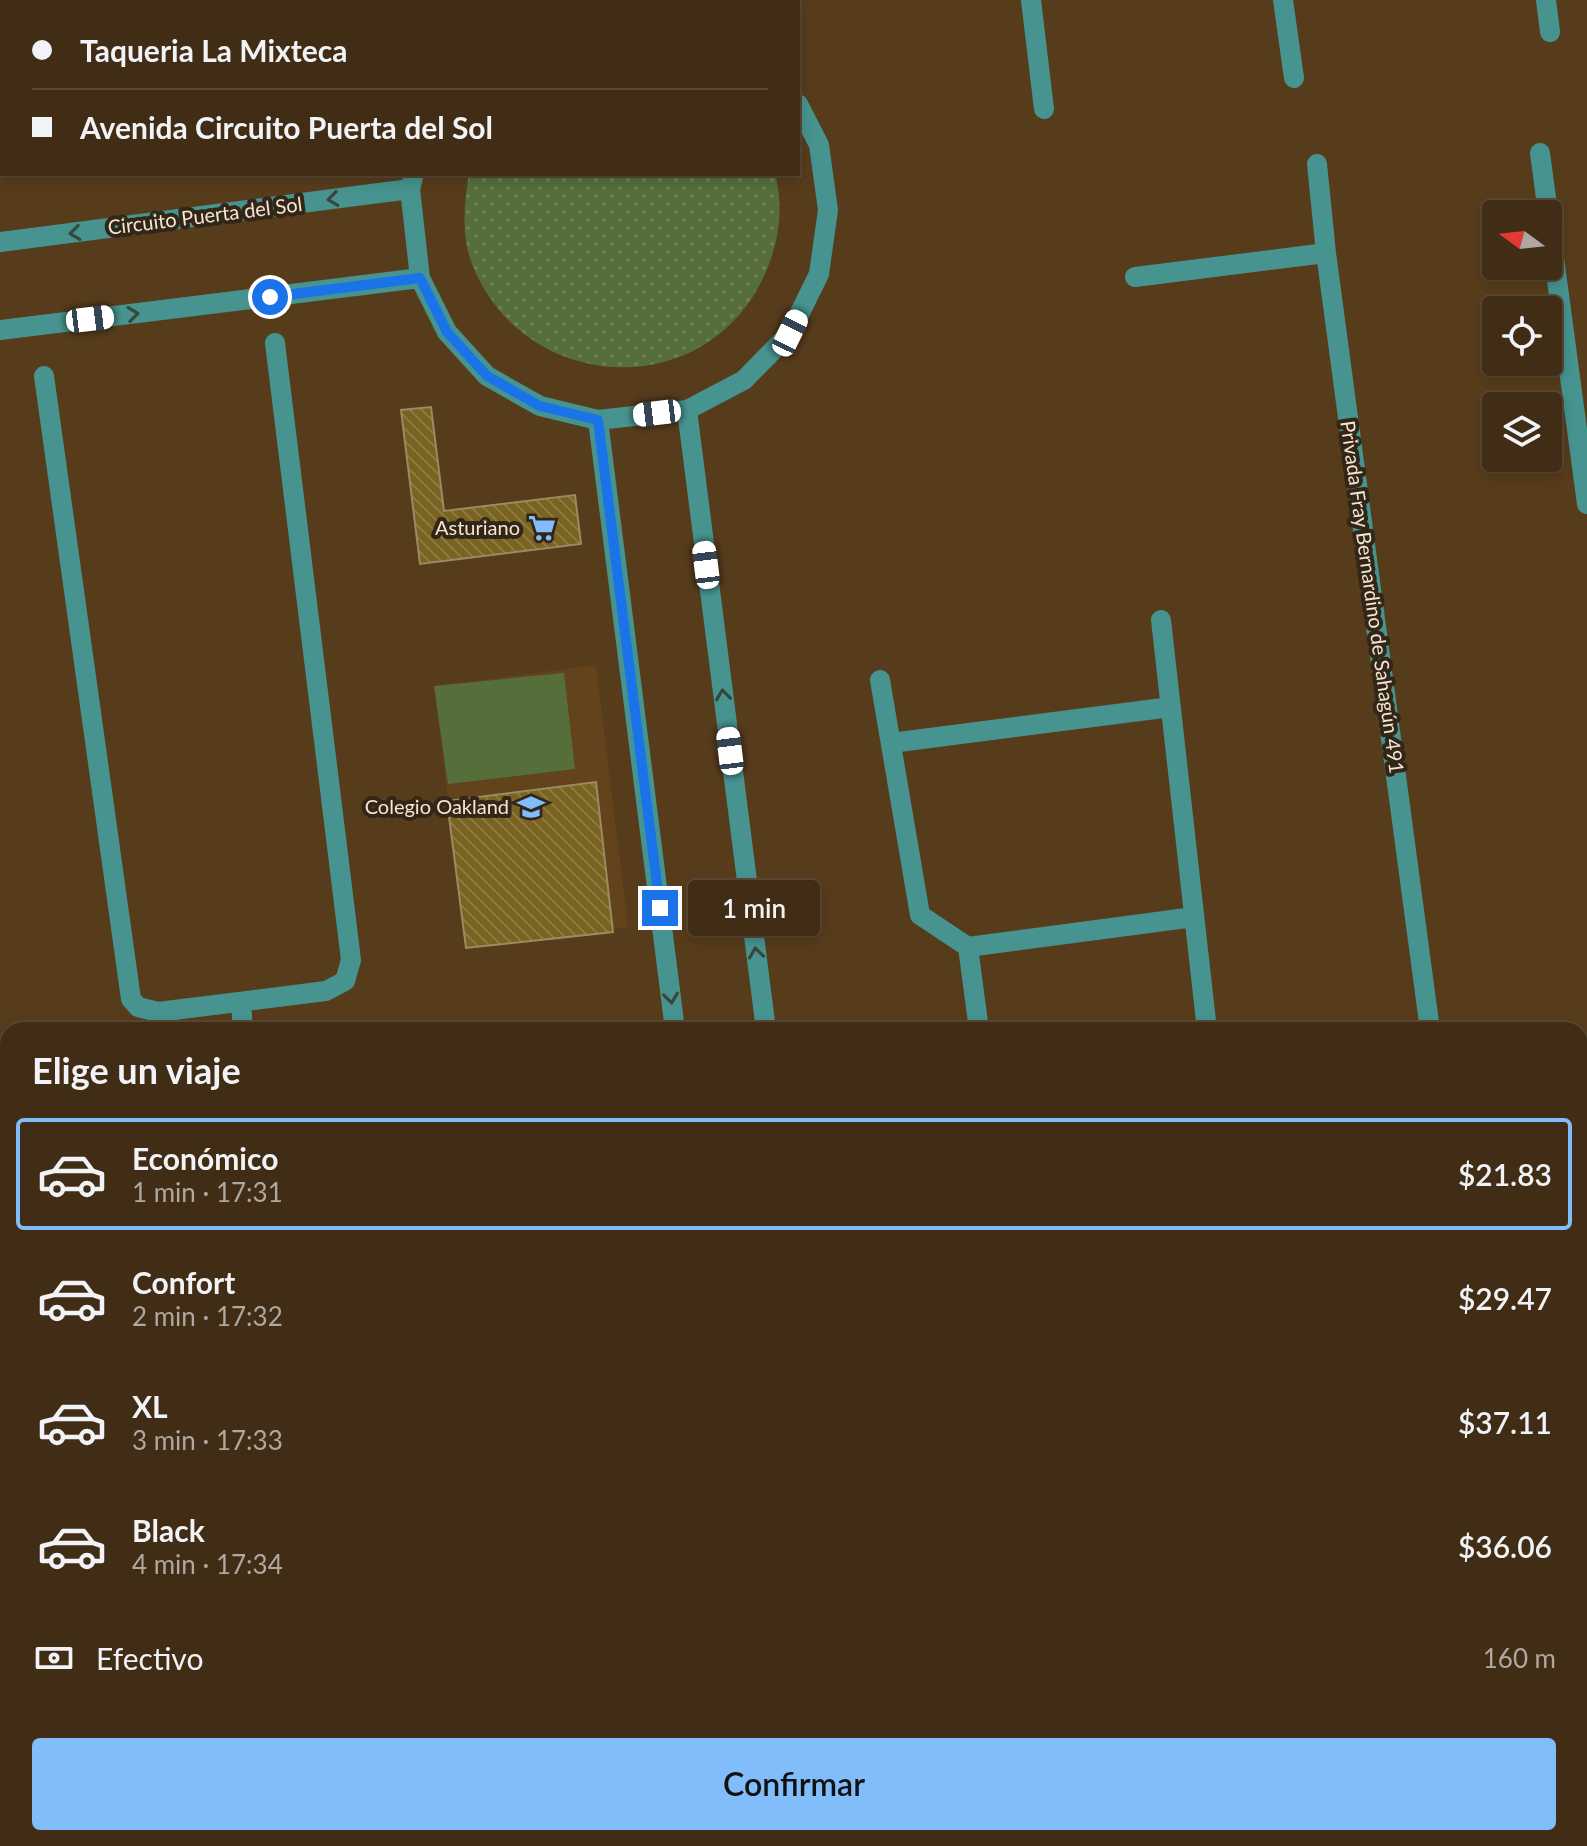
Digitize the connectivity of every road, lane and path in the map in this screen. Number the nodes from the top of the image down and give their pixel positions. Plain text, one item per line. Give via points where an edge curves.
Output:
1 (1031, 0) edge
2 (1283, 0) edge
3 (1546, 0) edge
4 (1550, 32) dead end
5 (1294, 78) dead end
6 (800, 108) edge
7 (1044, 109) dead end
8 (1540, 153) dead end
9 (1317, 164) dead end
10 (412, 182) edge
11 (0, 242) edge
12 (1326, 253) junction
13 (1135, 277) dead end
14 (420, 278) junction
15 (0, 330) edge
16 (275, 343) dead end
17 (44, 376) dead end
18 (687, 410) junction
19 (598, 420) junction
20 (1587, 504) edge
21 (1161, 620) dead end
22 (880, 680) dead end
23 (1171, 707) junction
24 (891, 743) junction
25 (1194, 917) junction
26 (968, 947) junction
27 (241, 1002) junction
28 (242, 1022) edge
29 (674, 1022) edge
30 (765, 1022) edge
31 (978, 1022) edge
32 (1206, 1022) edge
33 (1429, 1022) edge

1 - 7 street
2 - 5 street
3 - 4 street
6 - 18 street via 819,145 828,210 819,274 790,333 772,352 744,380
8 - 20 street
9 - 12 street, Privada Fray Bernardino de Sahagún 491
10 -> 11 street, Circuito Puerta del Sol
10 - 14 street
12 - 13 street
12 - 33 street, Privada Fray Bernardino de Sahagún 491
15 -> 14 street
14 - 19 street via 447,332 487,376 540,406
16 - 27 street via 351,960 345,981 337,988
17 - 27 street via 131,999 138,1007 158,1012
18 - 19 street
30 -> 18 street
19 -> 29 street
21 - 23 street
22 - 24 street
23 - 24 street
23 - 25 street
24 - 26 street via 920,915
25 - 26 street
25 - 32 street
26 - 31 street
27 - 28 street

